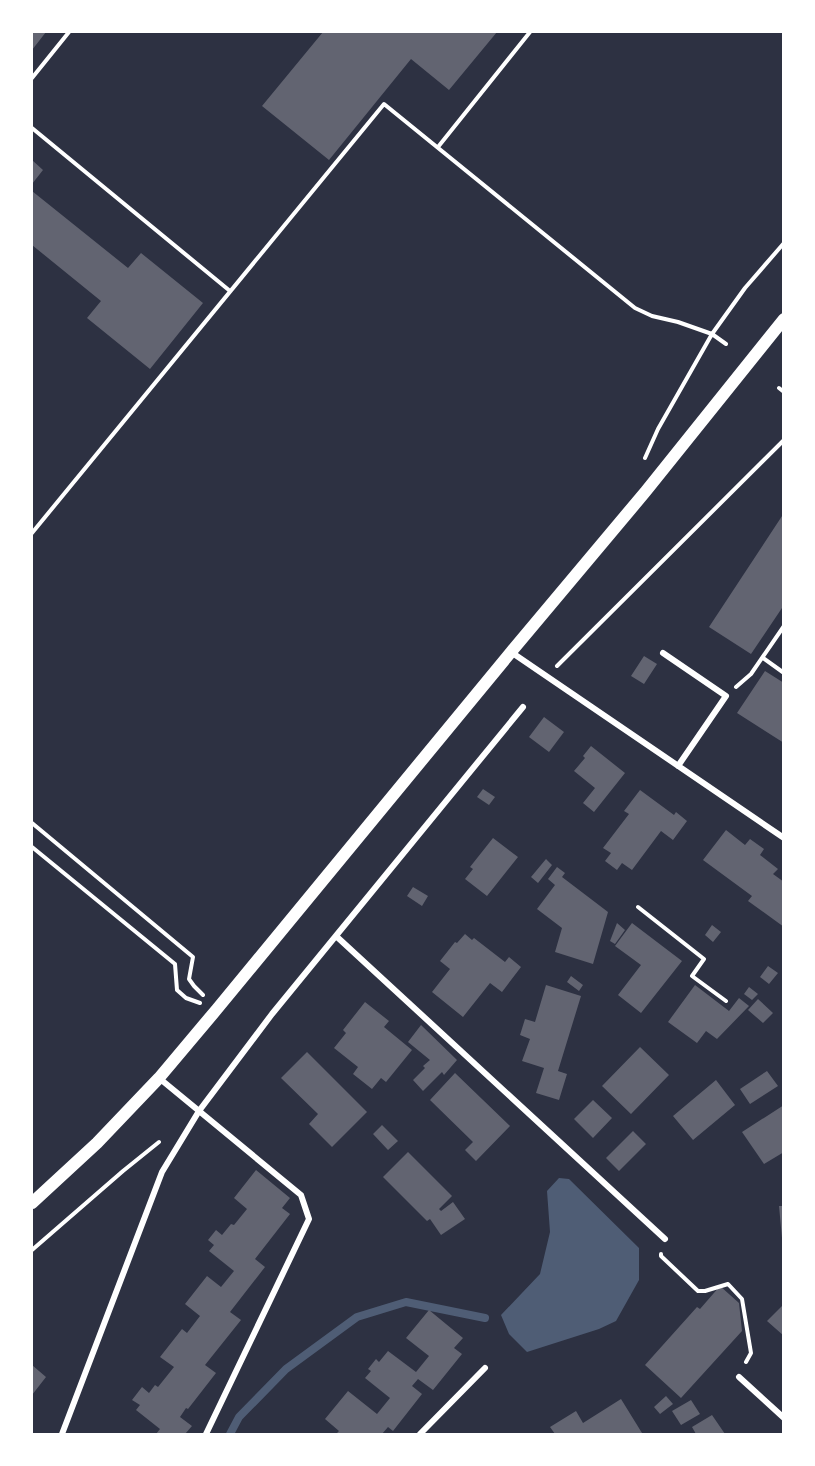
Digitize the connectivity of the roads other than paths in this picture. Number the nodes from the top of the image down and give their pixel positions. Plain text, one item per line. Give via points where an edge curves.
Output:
1 (783, 319) edge
2 (511, 652) junction
3 (663, 653) dead end
4 (523, 707) dead end
5 (678, 766) junction
6 (783, 837) edge
7 (336, 936) junction
8 (159, 1078) junction
9 (199, 1111) junction
10 (32, 1203) edge
11 (665, 1239) road end
12 (485, 1368) dead end
13 (739, 1377) road end
14 (783, 1418) edge
15 (62, 1434) edge
16 (206, 1434) edge
17 (420, 1434) edge

1 - 2 main road
2 - 5 street
2 - 8 main road
3 - 5 street via 726,696
4 - 7 street
5 - 6 street
7 - 9 street
7 - 11 street
8 - 9 street
8 - 10 main road
9 - 15 street via 162,1172
9 - 16 street via 301,1195 309,1219
12 - 17 street
13 - 14 street

